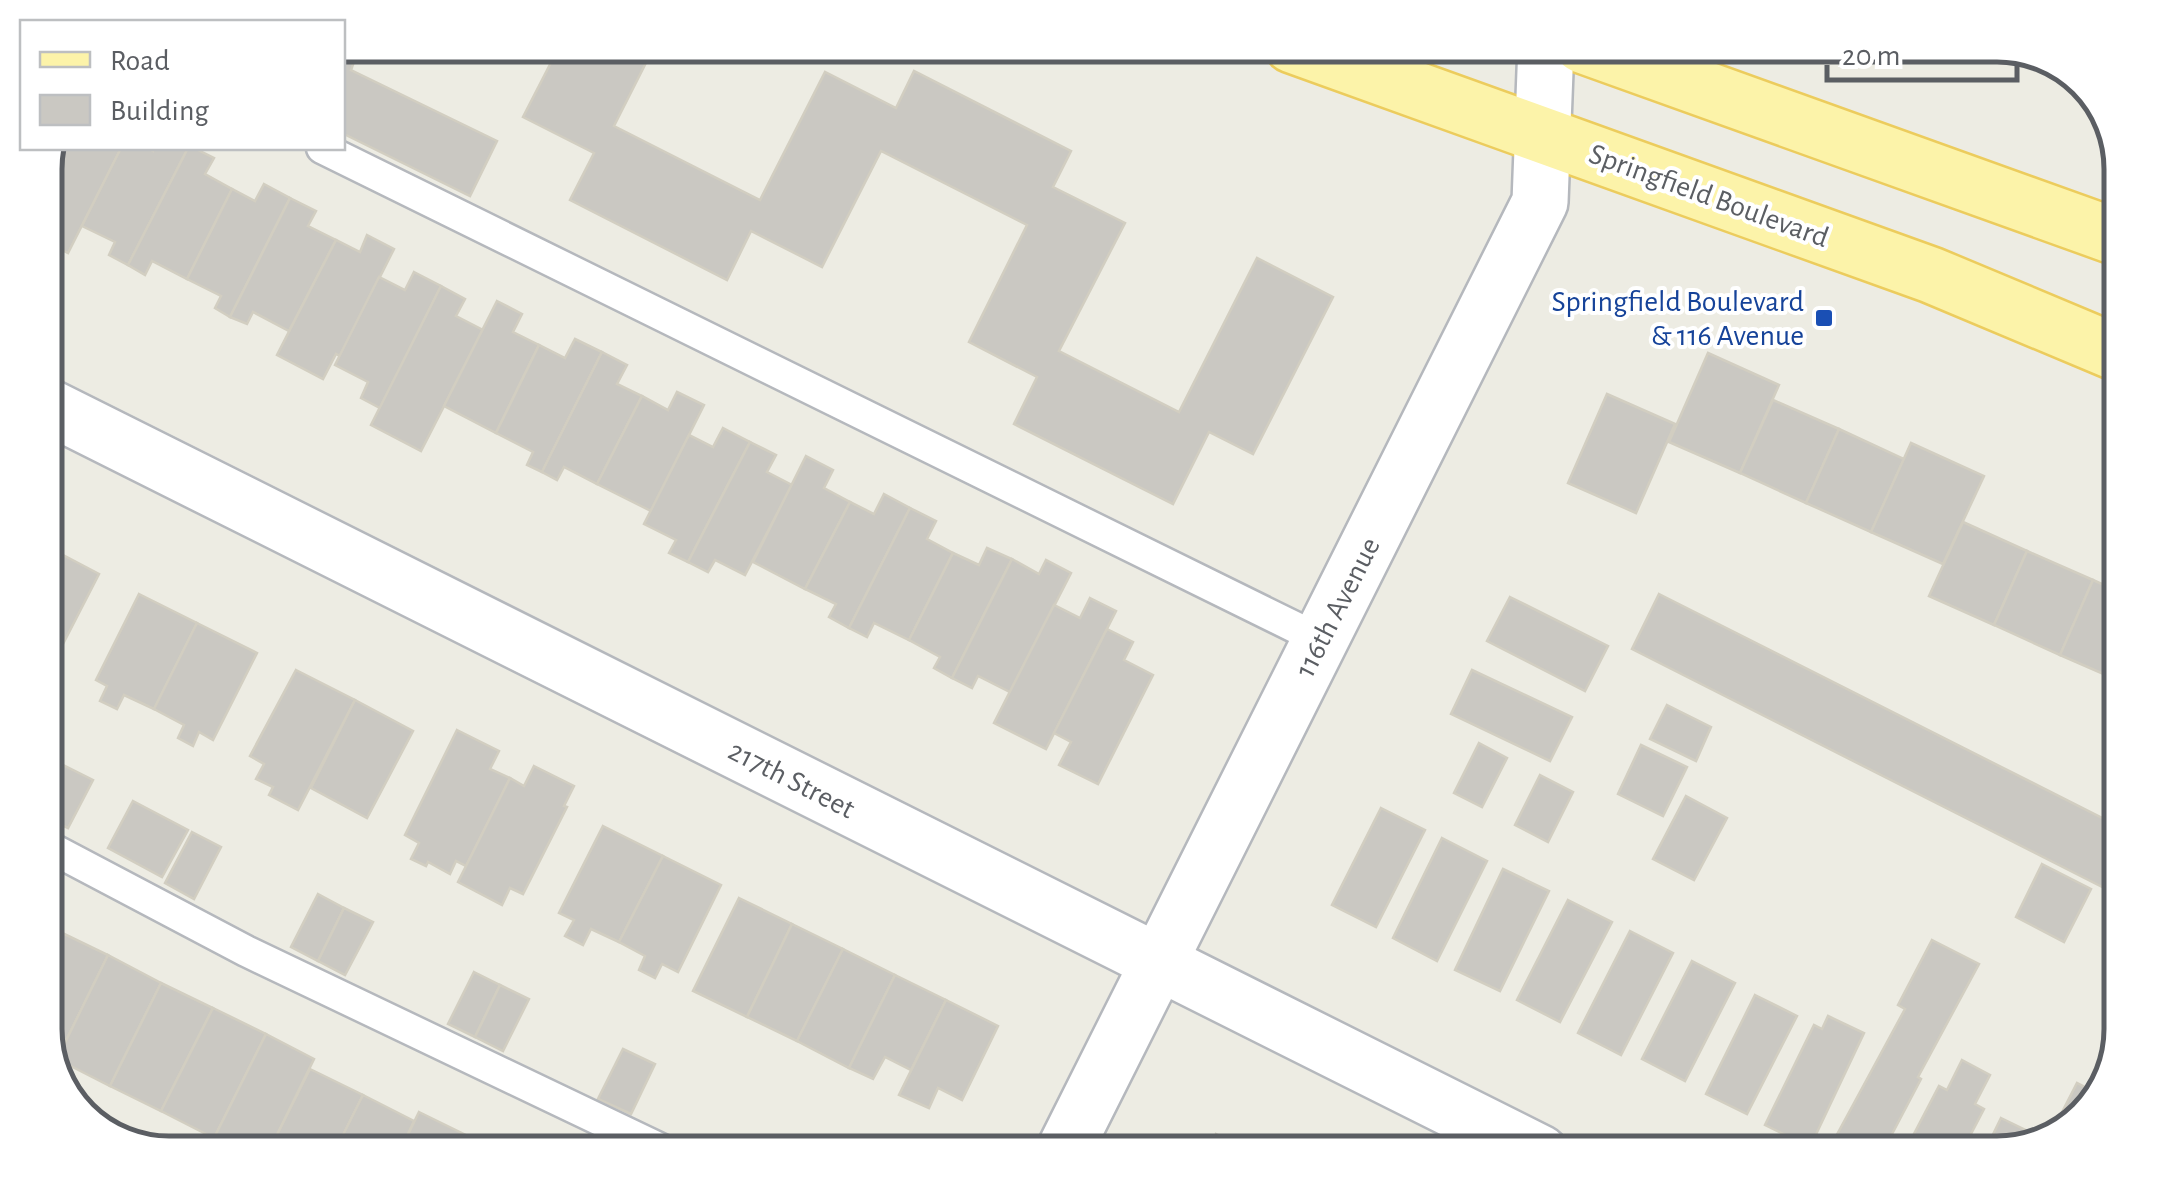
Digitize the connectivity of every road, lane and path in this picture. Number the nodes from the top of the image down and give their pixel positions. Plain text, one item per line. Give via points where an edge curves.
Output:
1 (1339, 62) edge
2 (1545, 62) edge
3 (1630, 62) edge
4 (1543, 135) junction
5 (326, 150) edge
6 (2104, 232) edge
7 (2104, 347) edge
8 (63, 414) edge
9 (1320, 640) junction
10 (63, 854) edge
11 (1158, 962) junction
12 (634, 1136) edge
13 (1071, 1136) edge
14 (1506, 1136) edge

1 - 4 main road, Springfield Boulevard
2 - 4 street, 116th Avenue
3 - 6 main road
4 - 7 main road, Springfield Boulevard via 1931,275
4 - 9 street, 116th Avenue via 1540,202
5 - 9 lane
8 - 11 street, 217th Street
9 - 11 street, 116th Avenue
10 - 12 lane
11 - 13 street, 116th Avenue
11 - 14 street, 217th Street

